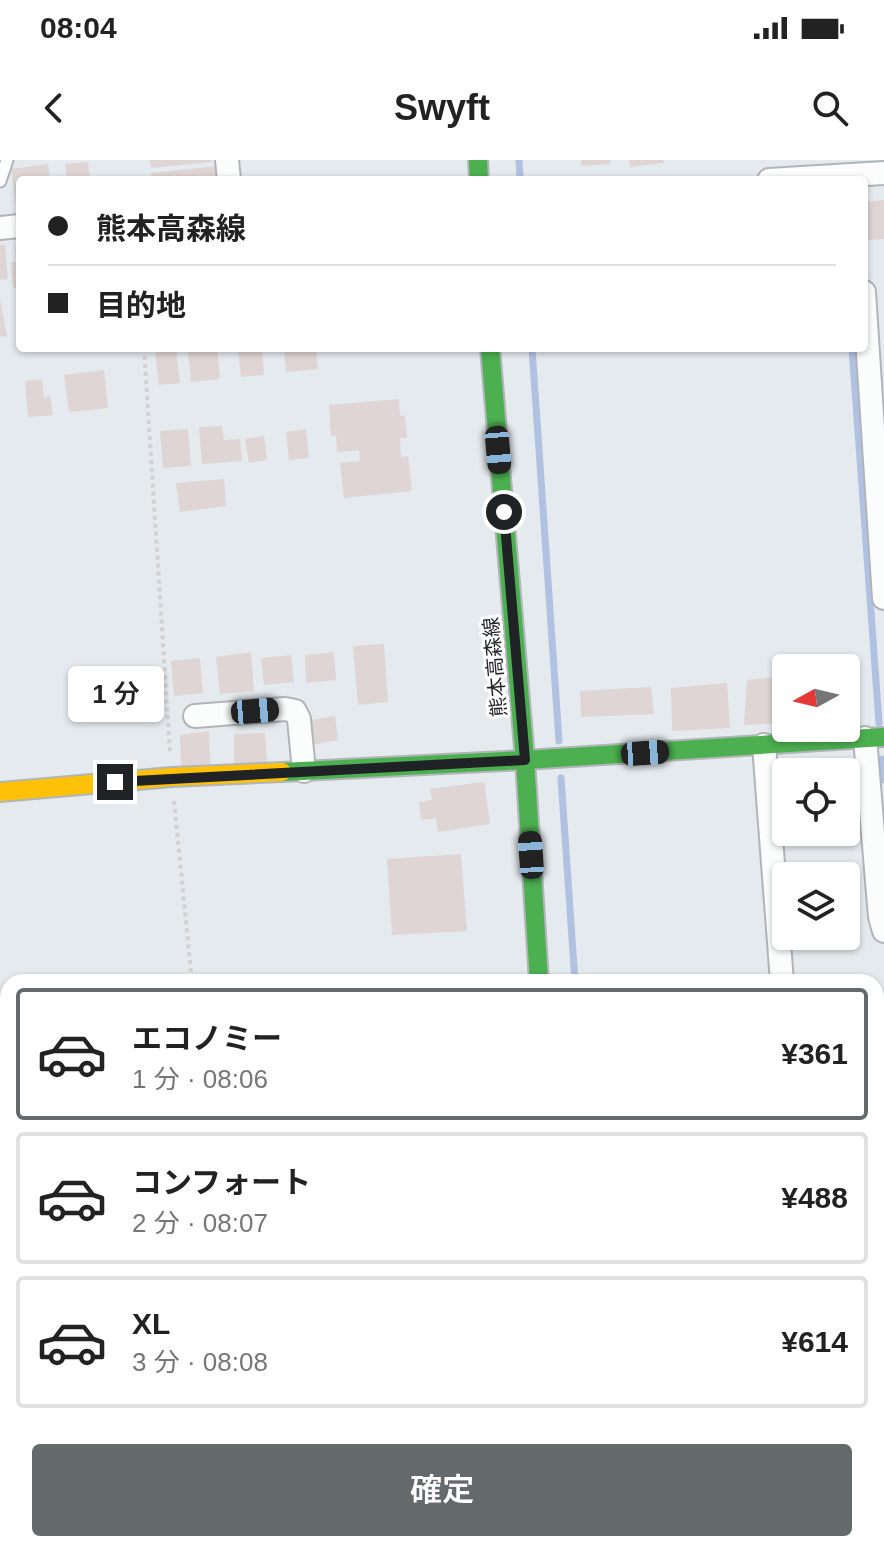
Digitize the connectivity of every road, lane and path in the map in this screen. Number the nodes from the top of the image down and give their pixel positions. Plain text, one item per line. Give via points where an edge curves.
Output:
1 (7, 160) edge
2 (884, 173) edge
3 (863, 176) edge
4 (0, 181) edge
5 (144, 352) edge
6 (490, 352) edge
7 (868, 352) edge
8 (884, 598) edge
9 (195, 716) dead end
10 (875, 737) edge
11 (764, 745) junction
12 (525, 760) junction
13 (304, 771) junction
14 (172, 777) junction
15 (0, 792) edge
16 (884, 931) edge
17 (191, 974) edge
18 (538, 974) edge
19 (781, 974) edge

1 - 4 lane
2 - 3 street
5 - 14 path
6 - 12 street, 熊本高森線
7 - 8 street
9 - 13 street via 295,711
10 - 11 street
10 - 16 street
11 - 12 street
11 - 19 street
12 - 13 street
12 - 18 street, 熊本高森線
13 - 14 street
14 - 15 street
14 - 17 path

